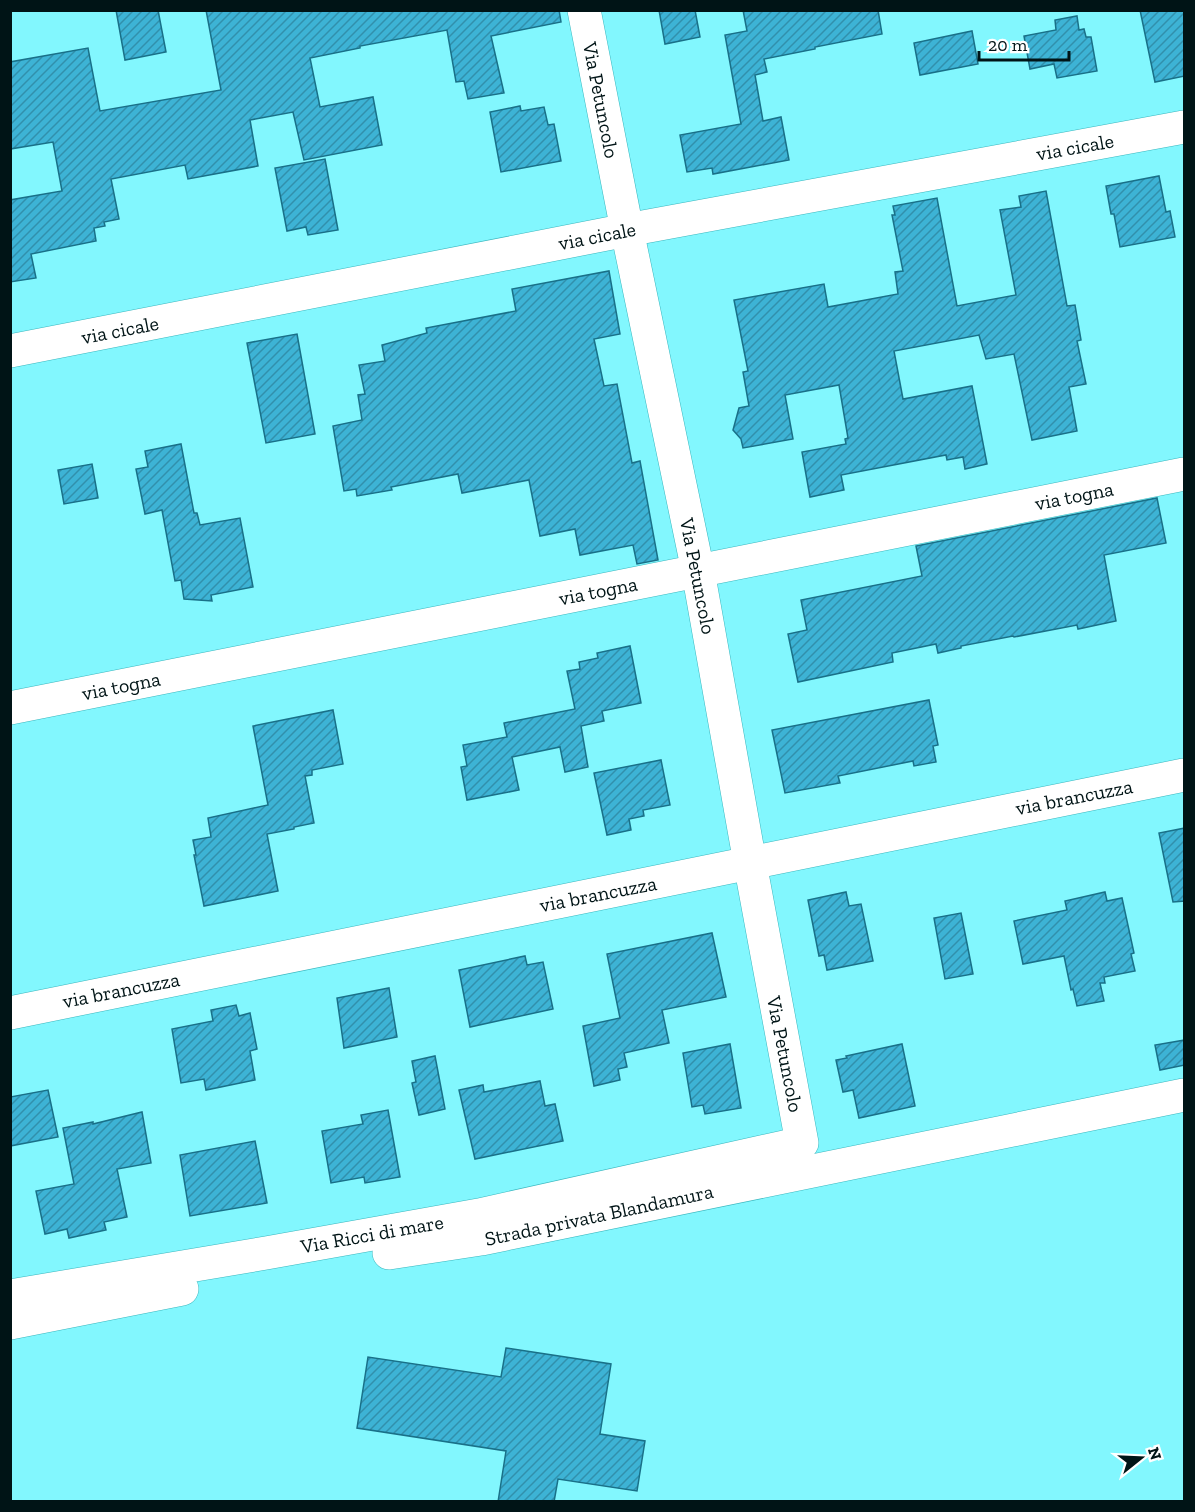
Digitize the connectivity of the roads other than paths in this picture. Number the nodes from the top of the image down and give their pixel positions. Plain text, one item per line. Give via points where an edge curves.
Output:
1 (584, 10) edge
2 (1185, 127) edge
3 (627, 230) junction
4 (10, 351) edge
5 (1185, 474) edge
6 (698, 571) junction
7 (10, 708) edge
8 (1185, 775) edge
9 (750, 863) junction
10 (10, 1013) edge
11 (1185, 1095) edge
12 (480, 1227) junction
13 (268, 1262) junction
14 (10, 1296) edge
15 (10, 1323) edge

1 - 3 street, Via Petuncolo
2 - 3 street, via cicale
3 - 4 street, via cicale
3 - 6 street, Via Petuncolo
5 - 6 street, via togna
6 - 7 street, via togna
6 - 9 street, Via Petuncolo
8 - 9 street, via brancuzza
9 - 10 street, via brancuzza
9 - 12 street, Via Petuncolo via 802,1143
11 - 12 street, Strada privata Blandamura
12 - 13 street, Strada privata Blandamura
13 - 14 street
13 - 15 street, Strada privata Blandamura

